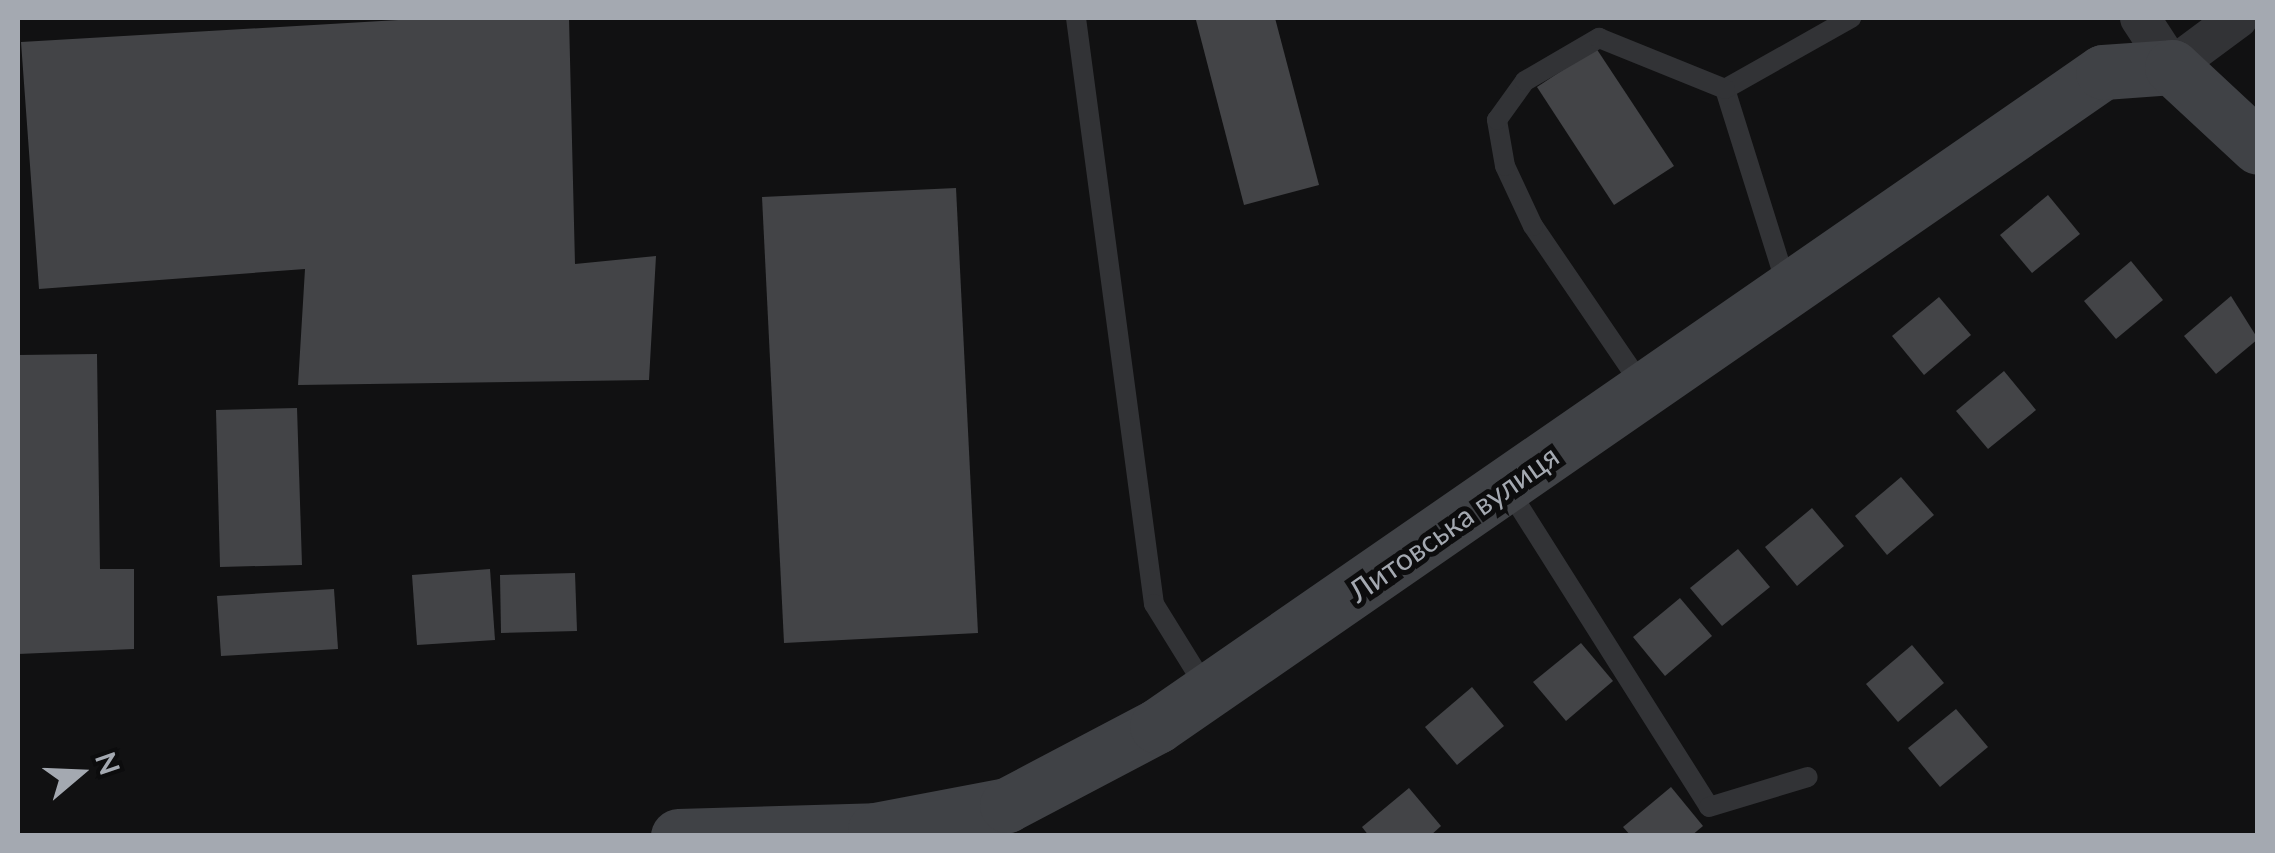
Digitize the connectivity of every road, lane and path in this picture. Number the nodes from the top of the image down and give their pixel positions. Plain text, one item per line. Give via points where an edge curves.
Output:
1 (1076, 18) edge
2 (1851, 18) edge
3 (2140, 18) edge
4 (2238, 18) edge
5 (2172, 67) junction
6 (1725, 89) junction
7 (2258, 147) edge
8 (1786, 287) junction
9 (1643, 388) junction
10 (1506, 485) junction
11 (1209, 693) junction
12 (1808, 777) dead end
13 (678, 836) edge

1 - 11 lane via 1154,604
2 - 6 lane
3 - 5 street
4 - 5 street
5 - 7 street
5 - 8 street, Литовська вулиця via 2103,72
6 - 8 lane
6 - 9 lane via 1599,38 1525,82 1497,120 1505,166 1533,226
8 - 9 street, Литовська вулиця
9 - 10 street, Литовська вулиця
10 - 11 street, Литовська вулиця
10 - 12 lane via 1709,807
11 - 13 street, Литовська вулиця via 1008,805 875,830

